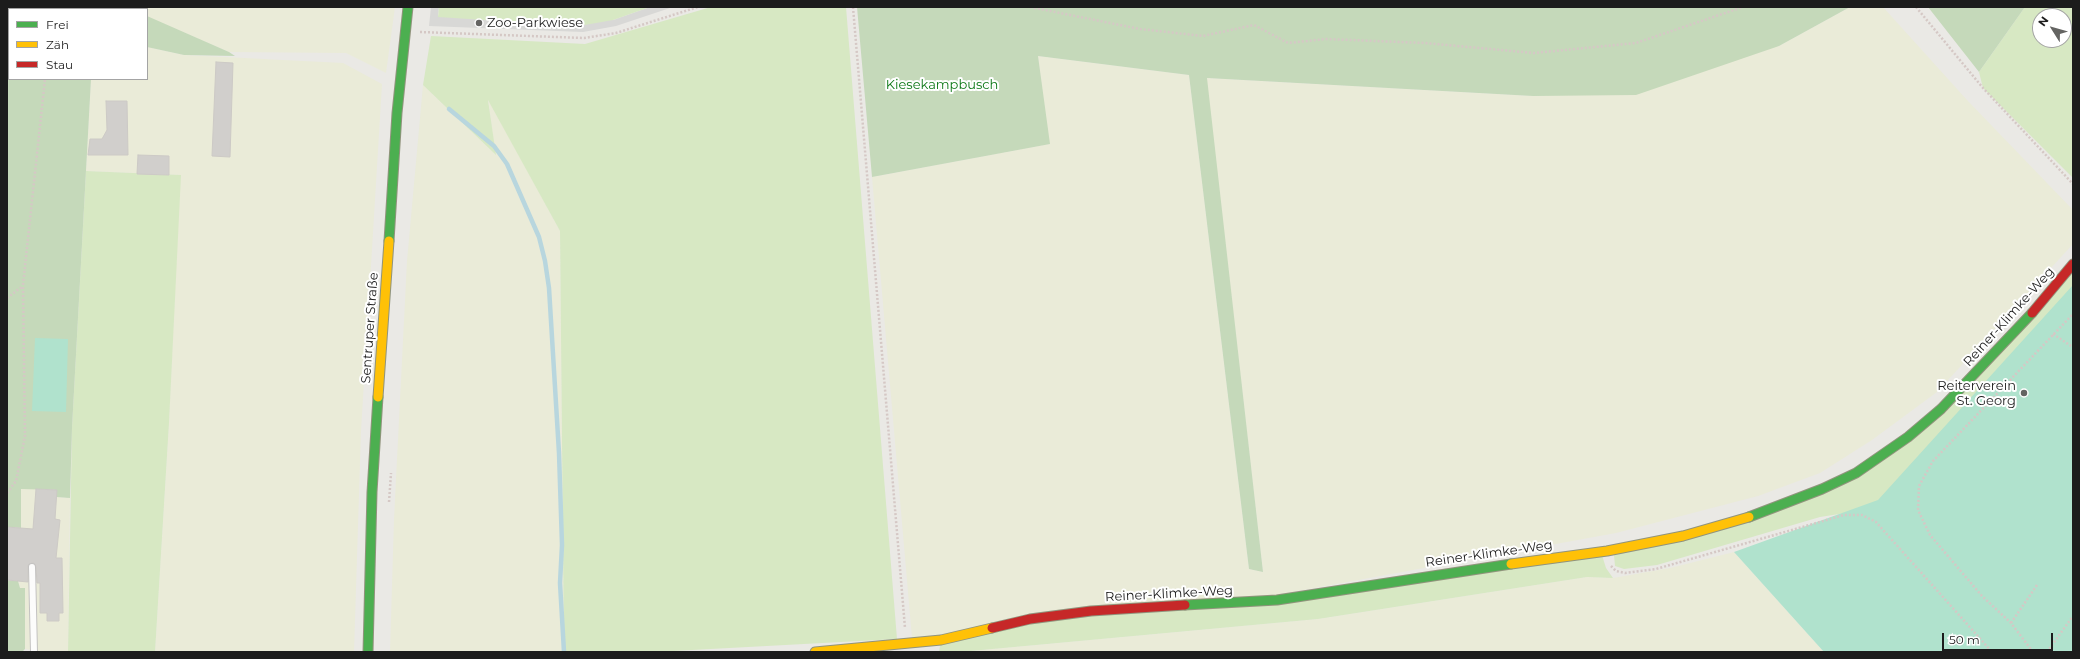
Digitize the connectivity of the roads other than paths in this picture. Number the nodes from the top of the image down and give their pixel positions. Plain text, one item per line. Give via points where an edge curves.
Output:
1 (408, 7) edge
2 (2073, 264) edge
3 (32, 567) dead end
4 (34, 652) edge
5 (368, 652) edge
6 (815, 652) edge

1 - 5 street, Sentruper Straße via 398,113 372,492
2 - 6 street, Reiner-Klimke-Weg via 2028,318 1946,404 1908,437 1856,473 1822,490 1751,516 1683,536 1607,551 1445,573 1277,600 1091,611 1030,619 942,640
3 - 4 lane

